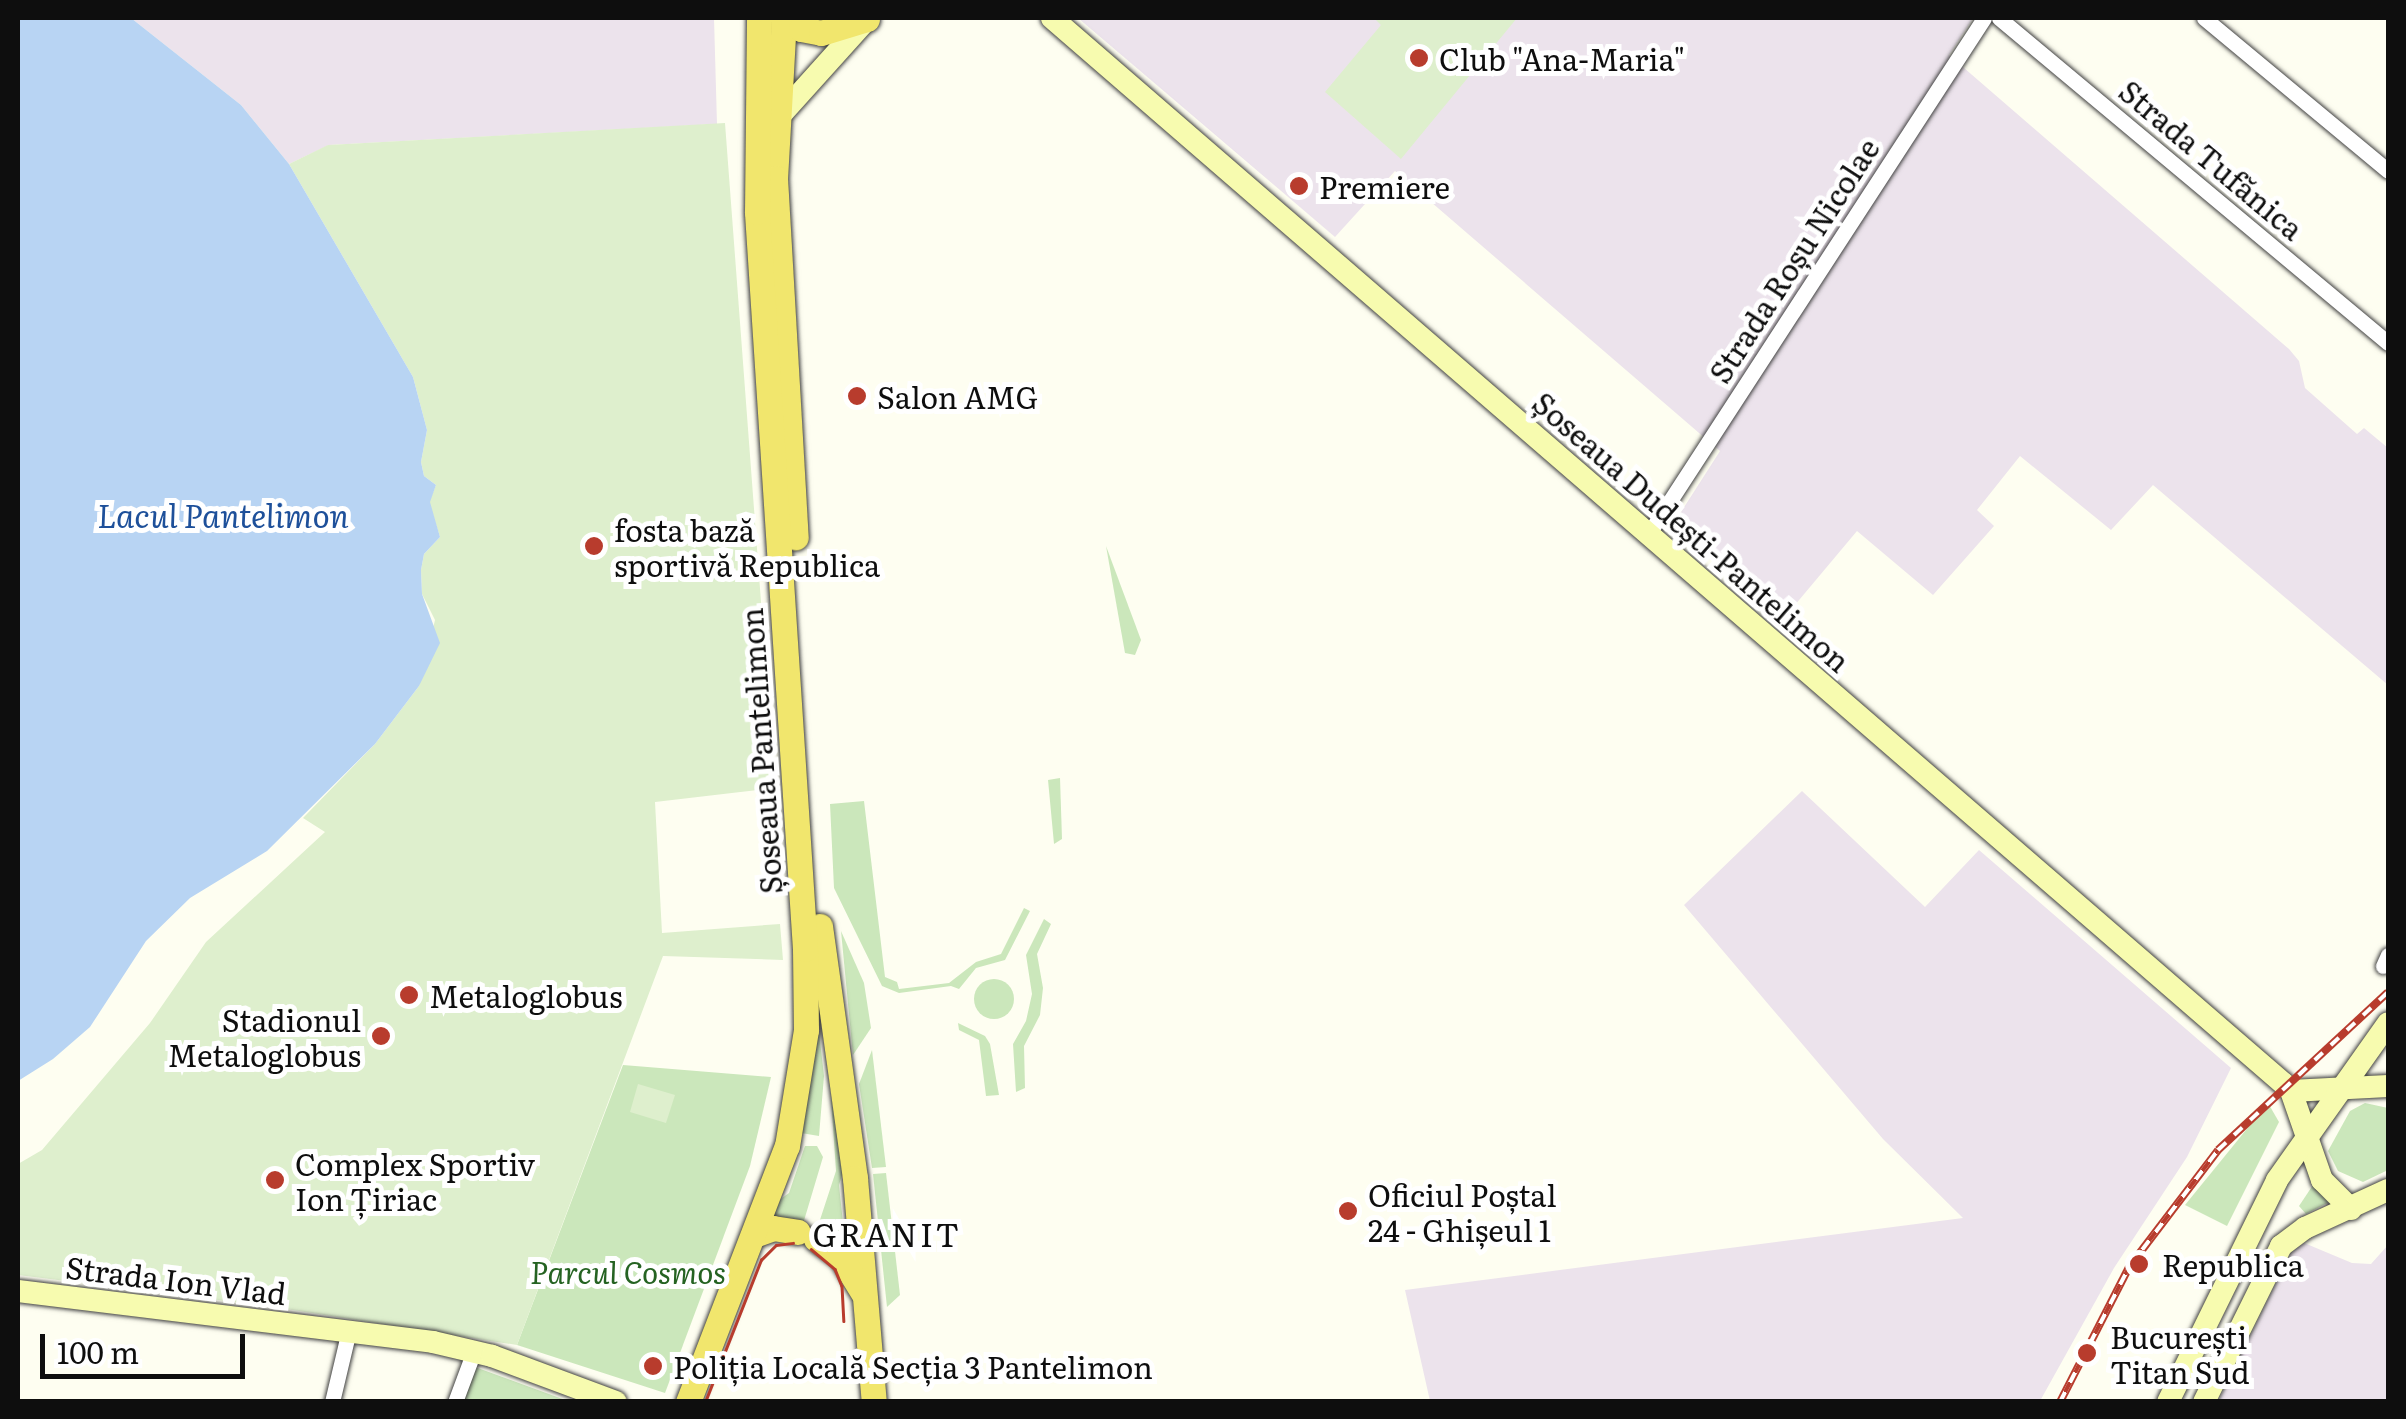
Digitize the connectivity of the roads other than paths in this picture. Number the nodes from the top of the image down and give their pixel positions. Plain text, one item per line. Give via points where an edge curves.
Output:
1 (759, 18) edge
2 (787, 18) edge
3 (868, 18) edge
4 (1052, 18) edge
5 (1984, 18) edge
6 (1999, 18) edge
7 (2204, 18) edge
8 (757, 99) junction
9 (778, 119) junction
10 (756, 150) junction
11 (2388, 172) edge
12 (2388, 343) edge
13 (1648, 533) junction
14 (2388, 1023) edge
15 (2388, 1086) edge
16 (2342, 1087) junction
17 (2291, 1091) junction
18 (2306, 1136) junction
19 (2388, 1190) edge
20 (2352, 1209) junction
21 (754, 1235) junction
22 (18, 1291) edge
23 (868, 1302) junction
24 (349, 1330) junction
25 (474, 1350) junction
26 (874, 1400) edge
27 (332, 1402) edge
28 (455, 1402) edge
29 (616, 1402) edge
30 (688, 1402) edge
31 (2168, 1402) edge
32 (2204, 1402) edge

1 - 8 main road, Șoseaua Pantelimon
2 - 3 main road via 800,29 821,32
2 - 9 main road, Șoseaua Pantelimon
3 - 9 street
4 - 13 street, Șoseaua Dudești-Pantelimon
5 - 13 street, Strada Roșu Nicolae
6 - 12 street, Strada Tufănica
7 - 11 street
8 - 9 main road
8 - 10 main road, Șoseaua Pantelimon
9 - 10 main road
9 - 23 main road, Șoseaua Pantelimon via 778,258 818,896
10 - 21 main road, Șoseaua Pantelimon via 806,992 804,1060 787,1146
13 - 17 street, Șoseaua Dudești-Pantelimon
14 - 16 street
15 - 16 street
16 - 17 street
16 - 18 street
17 - 18 street
18 - 20 street via 2322,1180
18 - 31 street via 2244,1240
19 - 20 street
20 - 32 street via 2281,1246
21 - 23 main road via 773,1228 806,1236 841,1257
21 - 30 main road, Șoseaua Pantelimon
22 - 24 street, Strada Ion Vlad
23 - 26 main road, Șoseaua Pantelimon
24 - 25 street, Strada Ion Vlad
24 - 27 street
25 - 28 street
25 - 29 street, Strada Ion Vlad

